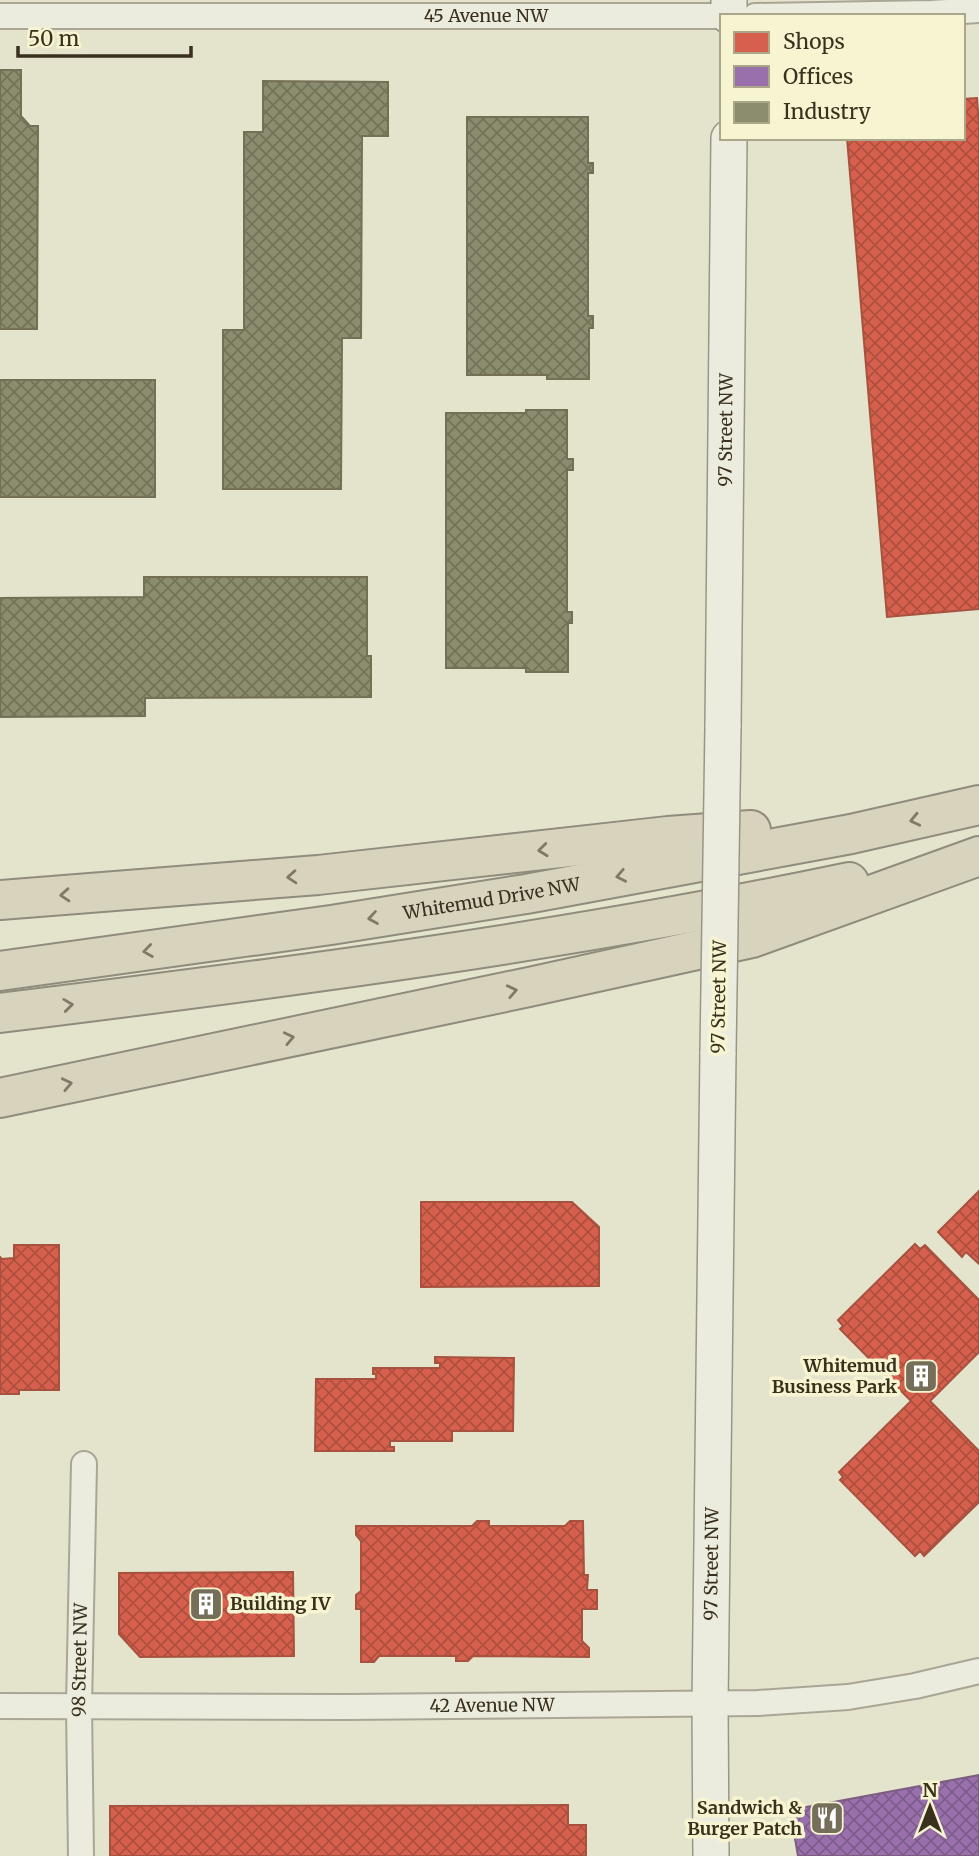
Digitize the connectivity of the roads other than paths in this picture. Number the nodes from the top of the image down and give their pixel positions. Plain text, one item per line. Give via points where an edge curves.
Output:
1 (979, 10) edge
2 (918, 14) edge
3 (0, 16) edge
4 (720, 16) edge
5 (729, 140) edge
6 (979, 805) edge
7 (851, 834) junction
8 (979, 856) edge
9 (0, 900) edge
10 (0, 971) edge
11 (0, 1013) edge
12 (0, 1098) edge
13 (84, 1464) dead end
14 (979, 1671) edge
15 (710, 1705) junction
16 (0, 1706) edge
17 (79, 1706) junction
18 (81, 1856) edge
19 (711, 1856) edge

1 - 2 street
3 - 4 street, 45 Avenue NW
5 - 15 street, 97 Street NW, bridge
6 -> 7 highway, Whitemud Drive NW
7 -> 9 highway via 749,830 668,836 318,875
7 -> 10 highway, Whitemud Drive NW via 513,896
11 -> 8 highway via 688,915
12 -> 8 highway via 752,938
13 - 17 street, 98 Street NW
14 - 15 street, 42 Avenue NW via 848,1697
15 - 17 street, 42 Avenue NW
15 - 19 street, 97 Street NW
16 - 17 street, 42 Avenue NW
17 - 18 street, 98 Street NW

